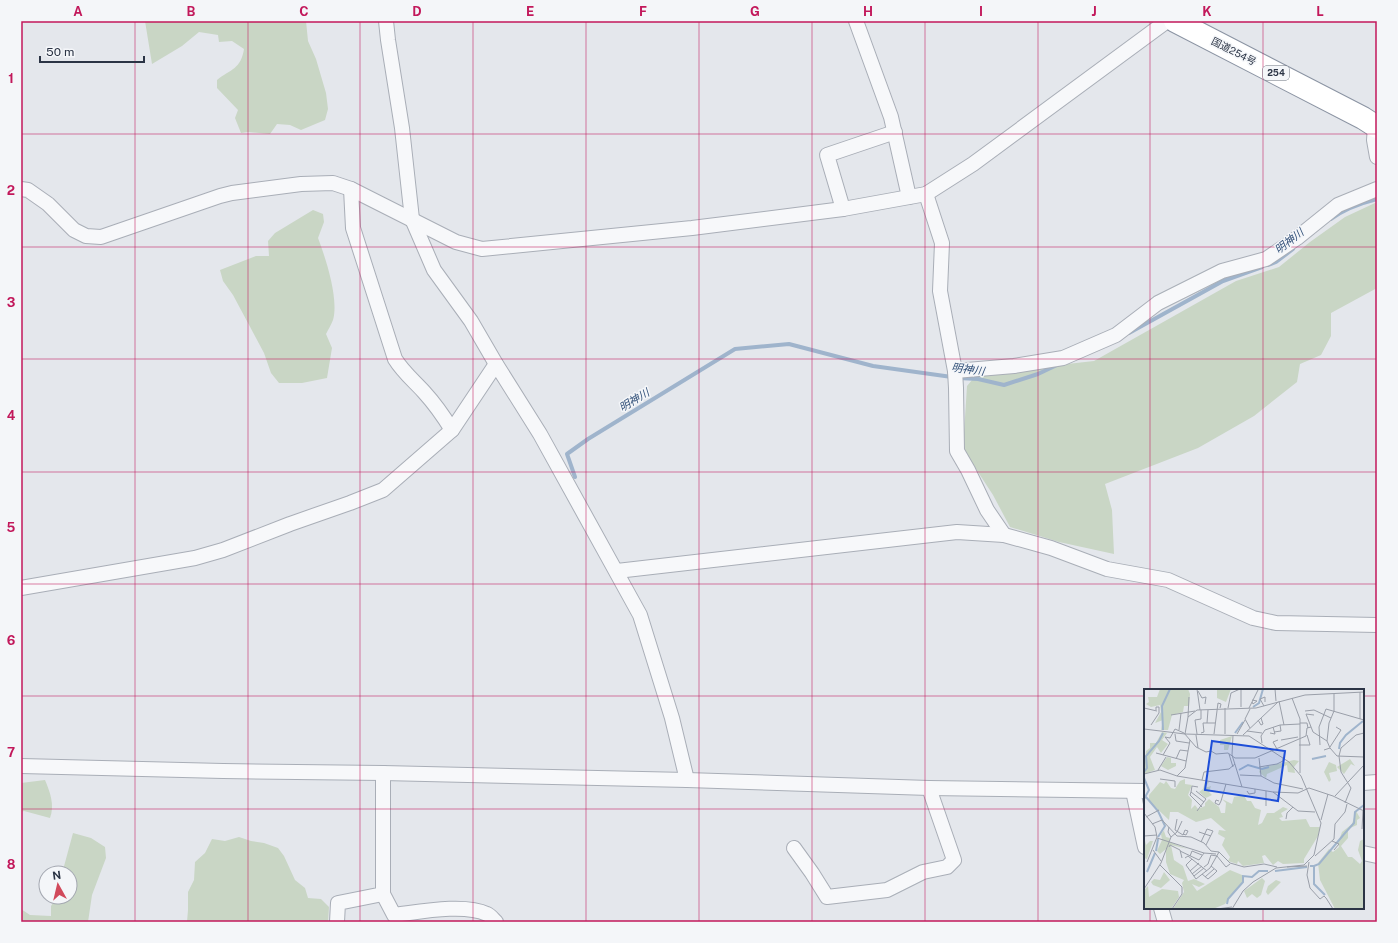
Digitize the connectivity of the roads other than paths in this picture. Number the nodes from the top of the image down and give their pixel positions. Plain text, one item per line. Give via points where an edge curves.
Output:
1 (386, 21) edge
2 (856, 21) edge
3 (1167, 21) edge
4 (1175, 21) edge
5 (1376, 126) edge
6 (895, 132) junction
7 (1377, 157) edge
8 (21, 189) edge
9 (351, 189) junction
10 (1377, 189) edge
11 (926, 194) junction
12 (910, 197) junction
13 (843, 209) junction
14 (412, 219) junction
15 (496, 364) junction
16 (956, 379) junction
17 (452, 430) junction
18 (1004, 535) junction
19 (618, 572) junction
20 (21, 588) edge
21 (1377, 625) edge
22 (21, 766) edge
23 (383, 773) junction
24 (687, 780) junction
25 (1377, 782) edge
26 (1364, 783) edge
27 (929, 788) junction
28 (1139, 791) edge
29 (1144, 838) edge
30 (794, 848) dead end
31 (1364, 853) edge
32 (1377, 856) edge
33 (383, 894) junction
34 (1161, 909) edge
35 (337, 922) edge
36 (496, 922) edge
37 (1165, 922) edge

1 - 14 street
2 - 6 street
3 - 11 street via 973,164
4 - 5 highway, 国道254号 / 254
5 - 7 street via 1374,140
6 - 12 street
6 - 13 street via 827,155
8 - 9 street via 28,190 48,204 74,230 86,236 101,236 232,193 301,184 333,183
9 - 14 street
9 - 17 street via 353,228 396,358 401,368 440,411
10 - 16 street via 1338,205 1266,259 1222,271 1158,303 1116,335 1063,358
11 - 12 street
11 - 16 street via 942,243 940,292
12 - 13 street
13 - 14 street via 692,228 482,248 456,242
14 - 15 street via 434,270 471,321
15 - 17 street
15 - 19 street via 540,434
16 - 18 street via 957,451 987,510
17 - 20 street via 383,490 222,550 195,558
18 - 19 street via 957,532
18 - 21 street via 1051,548 1107,569 1168,580 1253,618 1276,623
19 - 24 street via 640,615 672,718
22 - 23 street
23 - 24 street
23 - 33 street
24 - 27 street
25 - 26 street
27 - 28 street
27 - 30 street via 954,860 947,867 923,872 887,890 827,897
28 - 29 street
31 - 32 street
33 - 35 street via 338,903
33 - 36 street via 394,915 447,909 473,910 488,914
34 - 37 street

